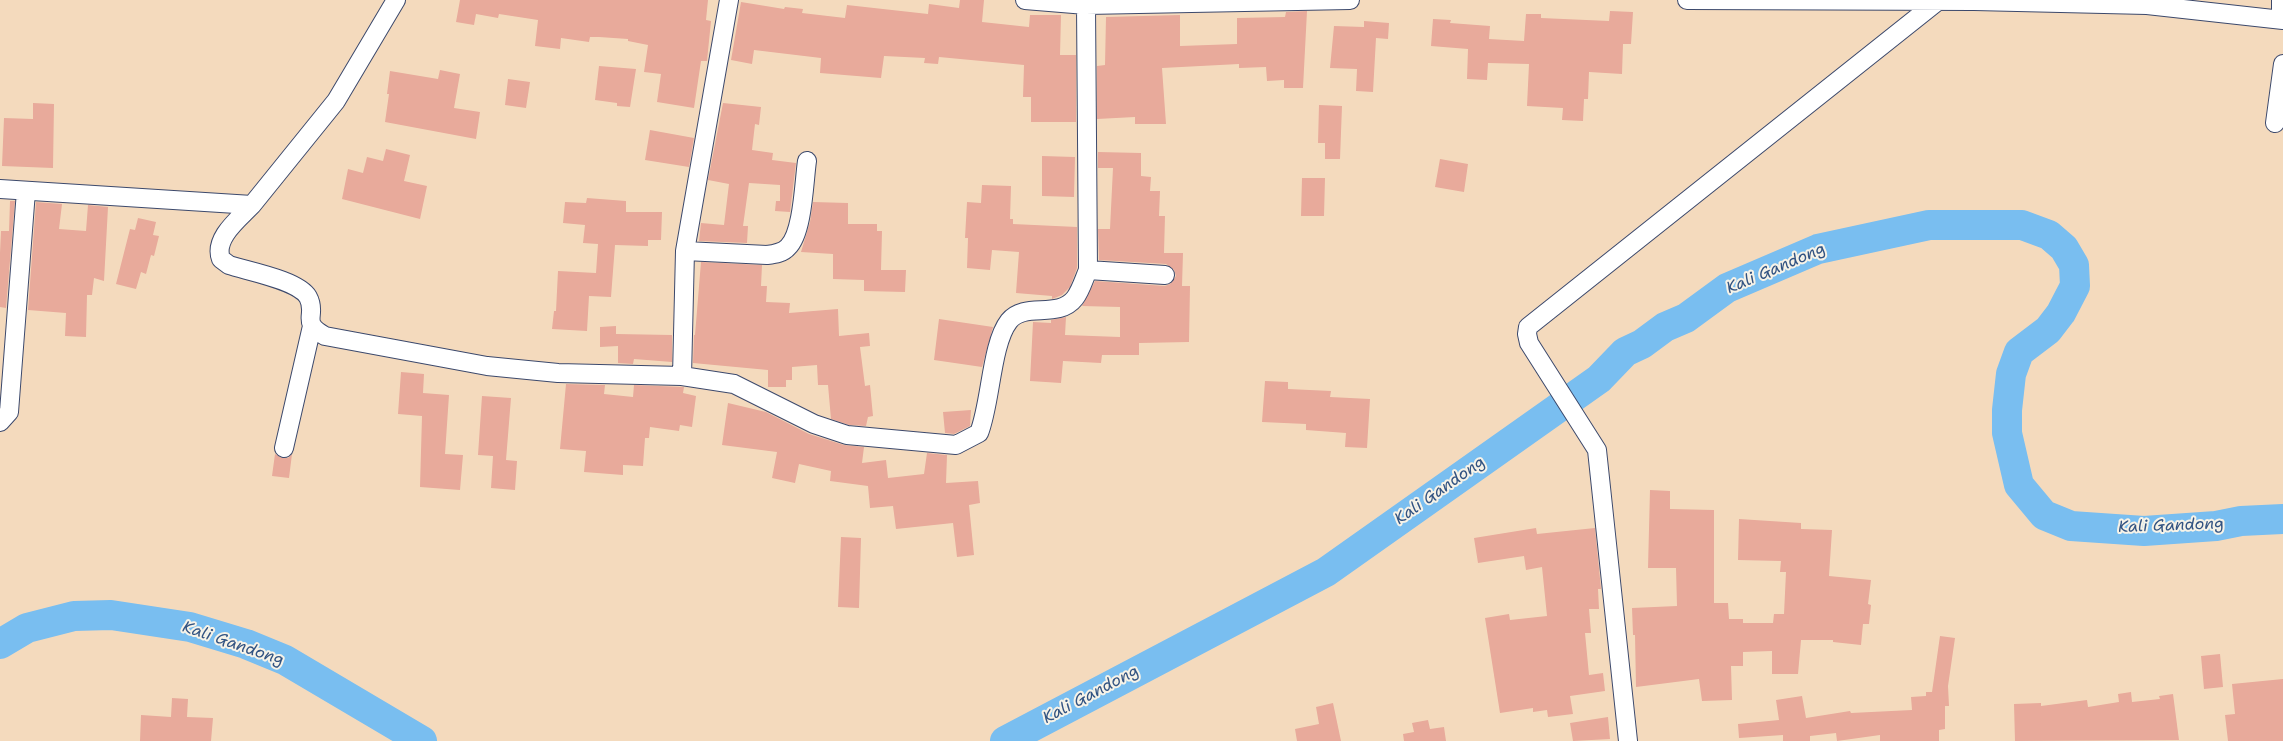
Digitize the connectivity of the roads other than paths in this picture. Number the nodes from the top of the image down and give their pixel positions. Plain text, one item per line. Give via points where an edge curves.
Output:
1 (396, 0) edge
2 (729, 0) edge
3 (1025, 0) edge
4 (1350, 0) edge
5 (1687, 0) edge
6 (2281, 0) edge
7 (1938, 1) junction
8 (1974, 1) edge
9 (1196, 2) edge
10 (1086, 5) junction
11 (2282, 20) edge
12 (2283, 64) edge
13 (2275, 123) dead end
14 (807, 161) dead end
15 (0, 189) edge
16 (26, 191) junction
17 (252, 205) junction
18 (685, 251) junction
19 (1088, 270) junction
20 (1165, 275) dead end
21 (312, 326) junction
22 (682, 376) junction
23 (0, 422) edge
24 (284, 448) dead end
25 (1628, 741) edge

1 - 17 street via 336,101
2 - 18 street
3 - 10 street
4 - 9 street
5 - 7 street
6 - 11 street
7 - 8 street
7 - 25 street via 1527,330 1536,354 1597,450
8 - 11 street via 2147,5
9 - 10 street
10 - 19 street
12 - 13 street
14 - 18 street via 798,230 788,248 767,254
15 - 16 street
16 - 17 street
16 - 23 street via 9,412
17 - 21 street via 227,231 219,254 228,265 292,284 303,291 310,304
18 - 22 street
19 - 20 street
19 - 22 street via 1076,297 1068,304 1059,309 1020,313 1010,319 999,345 979,432 956,445 847,435 814,424 734,384
21 - 22 street via 326,336 486,366 558,373
21 - 24 street

